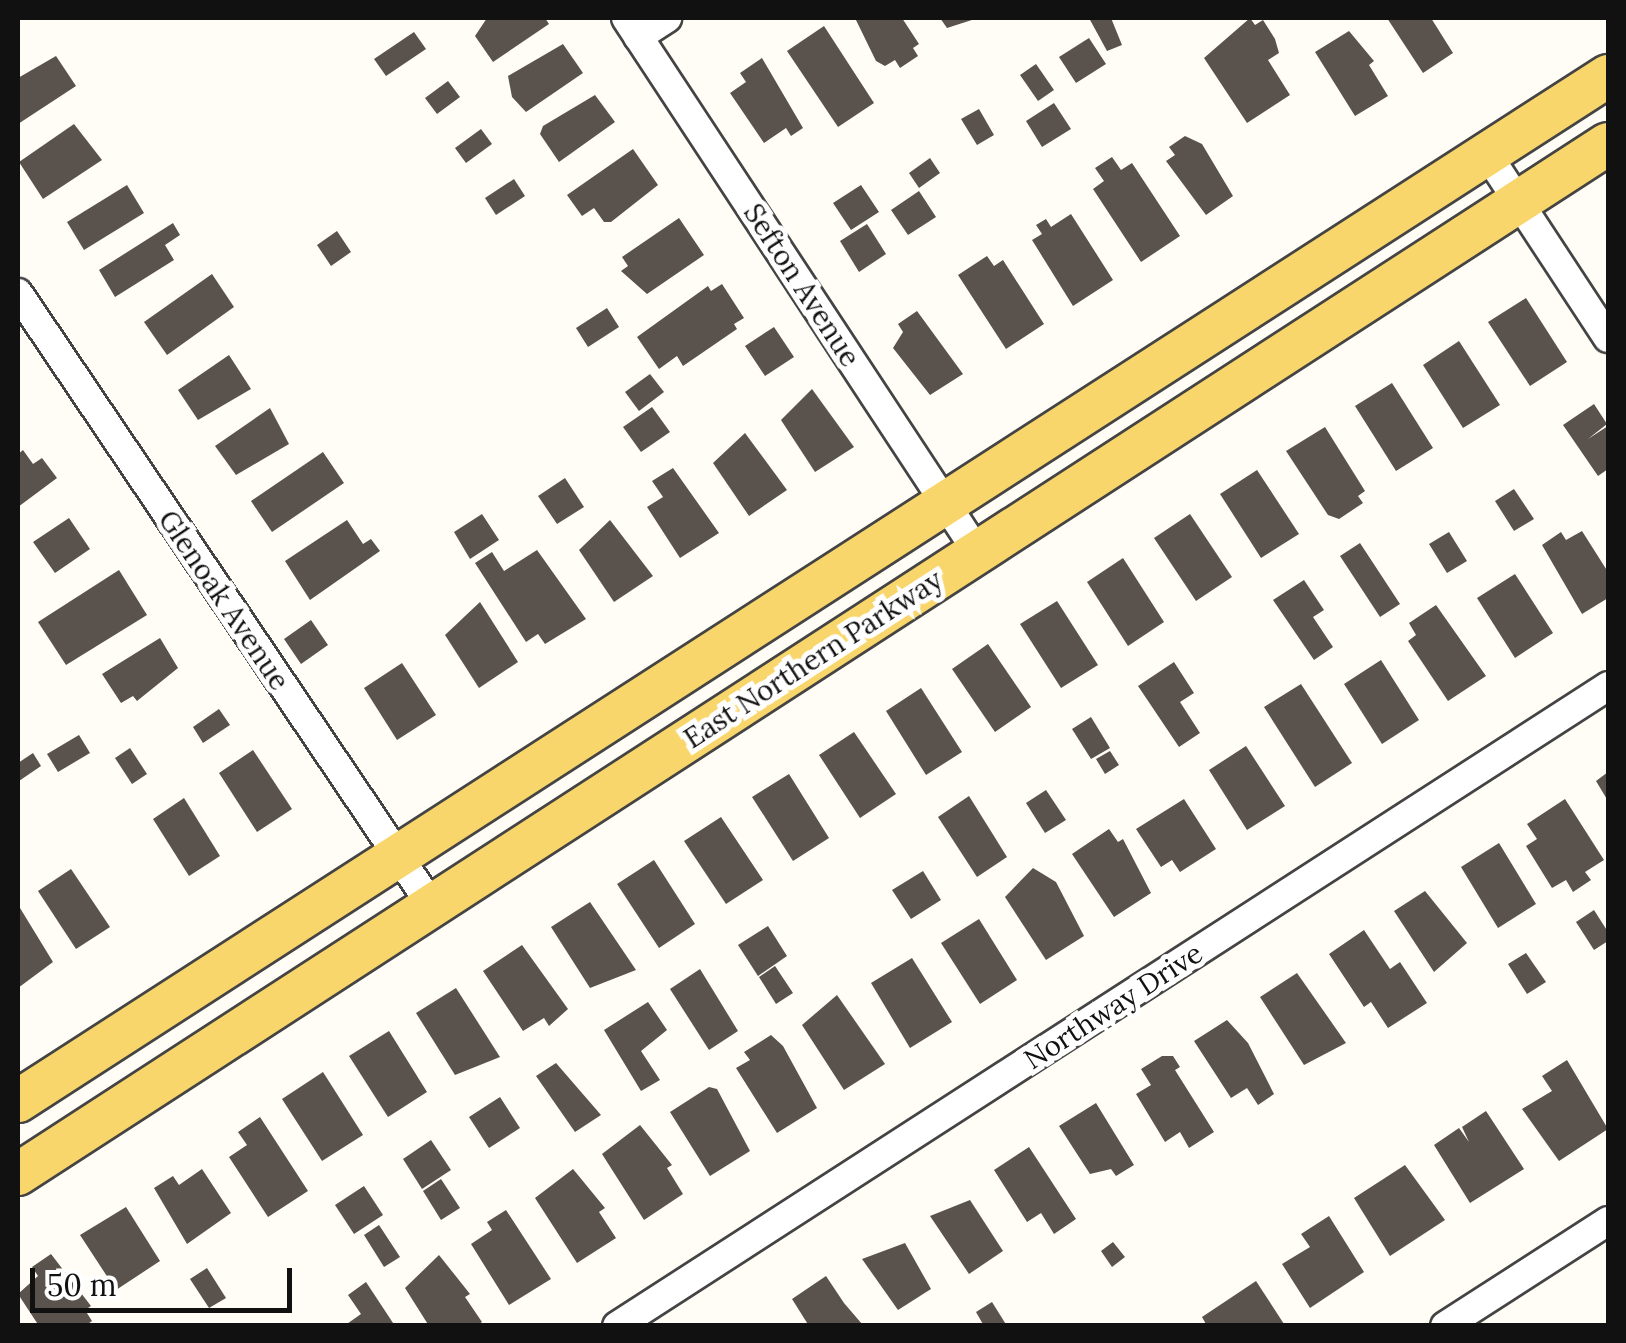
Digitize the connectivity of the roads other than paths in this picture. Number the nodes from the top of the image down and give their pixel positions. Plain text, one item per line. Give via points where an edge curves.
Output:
1 (668, 18) edge
2 (632, 27) edge
3 (1608, 76) edge
4 (1608, 144) edge
5 (1487, 154) junction
6 (1520, 202) junction
7 (18, 293) edge
8 (1608, 338) edge
9 (945, 504) junction
10 (978, 553) junction
11 (1608, 686) edge
12 (398, 856) junction
13 (432, 906) junction
14 (18, 1101) edge
15 (18, 1174) edge
16 (1608, 1221) edge
17 (617, 1326) edge
18 (1445, 1326) edge

1 - 2 street
2 - 9 street, Sefton Avenue
3 - 5 main road
4 - 6 main road, East Northern Parkway
5 - 6 street
5 - 9 main road
6 - 8 street
6 - 10 main road, East Northern Parkway
7 - 12 street, Glenoak Avenue
9 - 10 street, Sefton Avenue
9 - 12 main road
10 - 13 main road, East Northern Parkway
11 - 17 street, Northway Drive
12 - 13 street, Glenoak Avenue
12 - 14 main road
13 - 15 main road, East Northern Parkway
16 - 18 street

